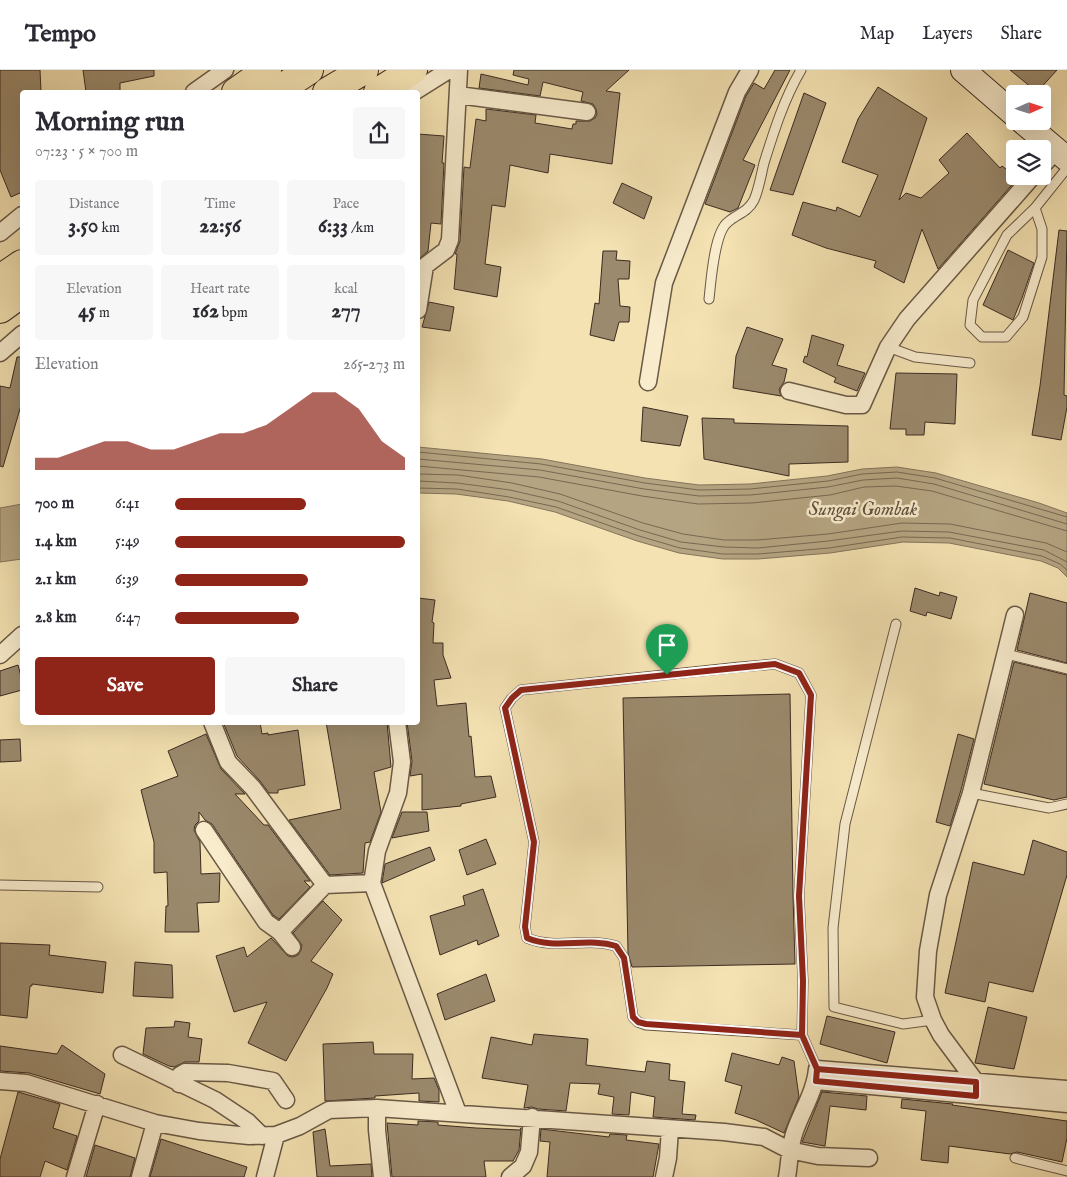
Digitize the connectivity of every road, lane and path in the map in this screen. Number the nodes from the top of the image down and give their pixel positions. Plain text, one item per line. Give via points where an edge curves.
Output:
1 (225, 70) edge
2 (266, 70) edge
3 (309, 70) edge
4 (364, 70) edge
5 (413, 70) edge
6 (449, 70) edge
7 (459, 70) edge
8 (750, 70) edge
9 (801, 70) edge
10 (963, 70) edge
11 (197, 90) edge
12 (239, 90) edge
13 (279, 90) edge
14 (330, 90) edge
15 (381, 90) edge
16 (417, 90) edge
17 (458, 95) junction
18 (1006, 107) edge
19 (587, 112) dead end
20 (1030, 130) edge
21 (1058, 161) edge
22 (1025, 185) edge
23 (1035, 208) junction
24 (20, 217) edge
25 (0, 233) edge
26 (14, 275) edge
27 (420, 297) edge
28 (710, 299) dead end
29 (0, 309) edge
30 (20, 336) edge
31 (888, 346) junction
32 (0, 353) edge
33 (970, 363) dead end
34 (648, 382) dead end
35 (789, 391) dead end
36 (1015, 615) dead end
37 (896, 624) dead end
38 (20, 637) edge
39 (1006, 654) junction
40 (0, 655) edge
41 (1067, 669) edge
42 (213, 725) edge
43 (397, 725) edge
44 (971, 793) junction
45 (1067, 804) edge
46 (204, 830) dead end
47 (372, 883) junction
48 (0, 884) edge
49 (325, 885) junction
50 (98, 887) dead end
51 (280, 932) junction
52 (292, 947) dead end
53 (933, 1020) junction
54 (802, 1035) junction
55 (122, 1055) dead end
56 (816, 1075) junction
57 (0, 1081) edge
58 (179, 1084) junction
59 (976, 1088) junction
60 (1067, 1089) edge
61 (286, 1100) dead end
62 (96, 1104) junction
63 (1067, 1104) edge
64 (377, 1108) junction
65 (458, 1113) junction
66 (532, 1118) junction
67 (155, 1123) junction
68 (670, 1129) junction
69 (269, 1135) junction
70 (789, 1150) junction
71 (869, 1158) dead end
72 (1015, 1158) dead end
73 (1067, 1171) edge
74 (75, 1177) edge
75 (140, 1177) edge
76 (265, 1177) edge
77 (382, 1177) edge
78 (510, 1177) edge
79 (664, 1177) edge
80 (787, 1177) edge

1 - 11 street
2 - 12 highway
3 - 13 highway
4 - 14 highway
5 - 15 highway
6 - 16 street
7 - 17 street
8 - 34 street via 737,92 664,283
9 - 28 lane via 777,122 754,201 742,214 726,222 718,237
10 - 18 street
17 - 19 street
17 - 27 street via 450,240 446,250 425,266
20 - 21 street
21 - 23 lane
22 - 31 street via 907,319
23 - 23 lane via 1042,228 1042,257 1024,317 1006,338 982,337 970,325 973,300 1007,235
24 - 25 street
26 - 29 highway
30 - 32 street
31 - 33 lane via 915,357
31 - 35 street via 862,405 846,405
36 - 39 street
37 - 53 lane via 845,824 833,928 834,1007 903,1024
38 - 40 street
39 - 41 lane
39 - 44 street
42 - 49 street via 228,762 252,788
43 - 47 street via 402,762 398,793 377,851
44 - 45 lane via 1049,808
44 - 53 street via 938,894 928,951 925,997
46 - 51 street via 266,922
47 - 49 street
47 - 65 street
48 - 50 lane
49 - 51 street
51 - 52 street
53 - 59 street
54 - 54 lane via 638,1022 633,1017 624,958 616,946 604,942 538,942 527,938 525,927 534,842 505,708 521,690 775,664 799,673 811,695 799,896
54 - 56 lane
55 - 58 street
56 - 59 street
56 - 70 street
57 - 62 street via 26,1083
58 - 61 street via 180,1075 185,1072 228,1073 273,1081
58 - 69 street via 215,1100
59 - 60 street
59 - 63 street
62 - 67 street
62 - 74 street
64 - 65 street
64 - 69 street via 330,1110 300,1126
64 - 77 street
65 - 66 street
66 - 68 street
66 - 78 street via 529,1152 522,1166
67 - 69 street via 199,1131
67 - 75 street
68 - 70 street via 764,1137
68 - 79 street
69 - 76 street
70 - 71 street via 818,1156
70 - 80 street
72 - 73 lane

